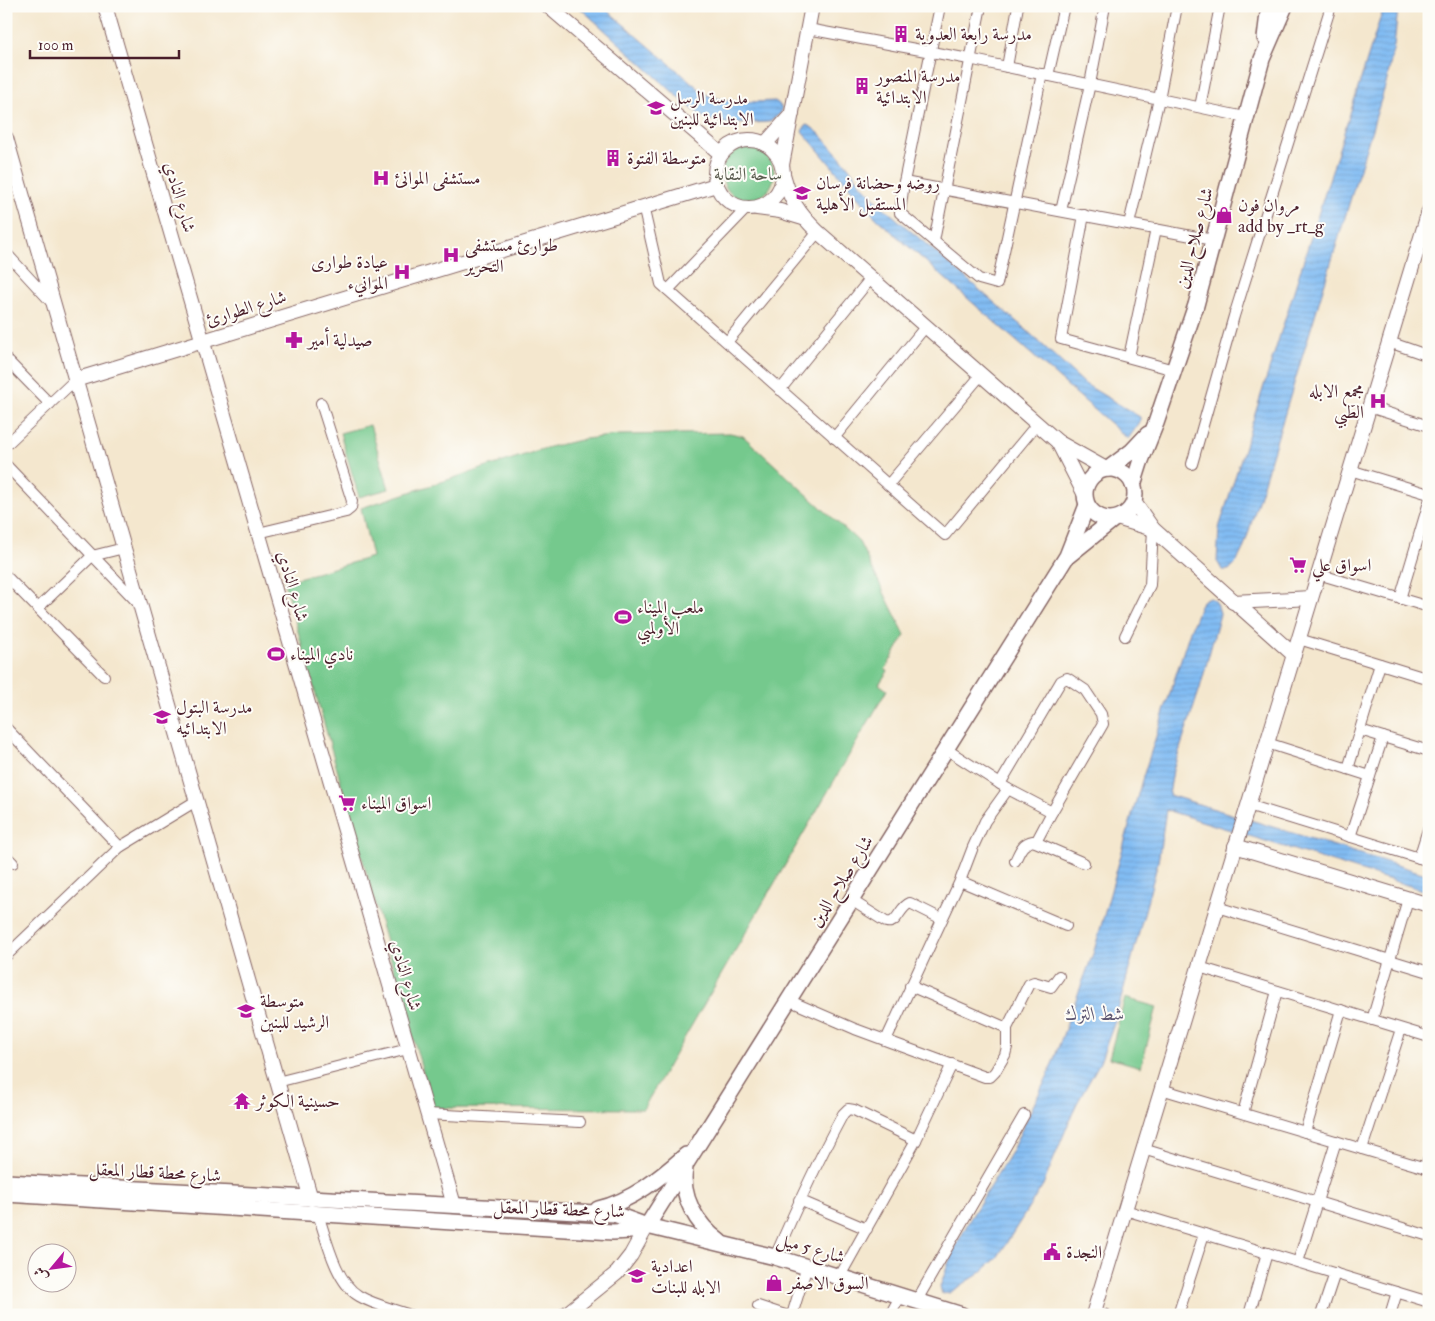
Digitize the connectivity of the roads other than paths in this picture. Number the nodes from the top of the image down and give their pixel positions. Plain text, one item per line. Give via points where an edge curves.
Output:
1 (105, 6) edge
2 (548, 6) edge
3 (812, 6) edge
4 (940, 6) edge
5 (981, 6) edge
6 (1018, 6) edge
7 (1064, 6) edge
8 (1105, 6) edge
9 (1177, 6) edge
10 (1220, 6) edge
11 (1285, 6) edge
12 (1294, 6) edge
13 (1331, 6) edge
14 (1269, 14) edge
15 (808, 29) junction
16 (931, 52) junction
17 (970, 59) junction
18 (1007, 67) junction
19 (1045, 75) junction
20 (1090, 84) junction
21 (1159, 99) junction
22 (1200, 107) junction
23 (792, 113) junction
24 (1245, 117) junction
25 (6, 138) edge
26 (765, 144) junction
27 (721, 154) junction
28 (783, 170) junction
29 (904, 182) junction
30 (716, 185) junction
31 (943, 189) junction
32 (1014, 202) junction
33 (643, 206) junction
34 (751, 208) junction
35 (1061, 211) junction
36 (1429, 211) edge
37 (1084, 215) junction
38 (803, 218) junction
39 (1130, 224) junction
40 (1156, 229) junction
41 (818, 232) junction
42 (1425, 238) edge
43 (1213, 240) junction
44 (934, 241) junction
45 (6, 253) edge
46 (871, 278) junction
47 (668, 290) junction
48 (53, 304) junction
49 (926, 326) junction
50 (202, 341) junction
51 (726, 342) junction
52 (1389, 342) junction
53 (1429, 356) edge
54 (1129, 357) junction
55 (6, 359) edge
56 (1174, 370) junction
57 (981, 374) junction
58 (75, 380) junction
59 (780, 390) junction
60 (321, 403) dead end
61 (50, 404) junction
62 (1369, 407) junction
63 (1156, 423) junction
64 (1037, 424) junction
65 (1429, 426) edge
66 (834, 438) junction
67 (1058, 442) junction
68 (6, 445) edge
69 (1192, 464) dead end
70 (6, 465) edge
71 (1107, 469) junction
72 (1350, 470) junction
73 (888, 485) junction
74 (1133, 485) junction
75 (1429, 494) edge
76 (1086, 499) junction
77 (1134, 502) junction
78 (1429, 502) edge
79 (1115, 519) junction
80 (1154, 529) junction
81 (258, 533) junction
82 (1424, 535) edge
83 (124, 548) junction
84 (92, 556) junction
85 (1067, 556) junction
86 (1318, 574) junction
87 (6, 576) edge
88 (1311, 598) junction
89 (1400, 599) junction
90 (1233, 602) junction
91 (140, 606) junction
92 (1429, 607) edge
93 (38, 608) junction
94 (1125, 636) dead end
95 (1298, 639) junction
96 (1294, 655) junction
97 (1380, 664) junction
98 (104, 676) dead end
99 (1429, 679) edge
100 (6, 728) edge
101 (1360, 730) junction
102 (1383, 737) junction
103 (1267, 744) junction
104 (946, 749) junction
105 (1429, 751) edge
106 (1348, 769) junction
107 (1370, 776) junction
108 (1004, 786) junction
109 (196, 801) junction
110 (1248, 805) junction
111 (1052, 812) junction
112 (1429, 826) edge
113 (1350, 836) junction
114 (1036, 842) junction
115 (1235, 846) junction
116 (120, 847) junction
117 (1424, 859) edge
118 (1015, 860) dead end
119 (1084, 863) dead end
120 (960, 881) junction
121 (1408, 899) junction
122 (851, 900) junction
123 (1429, 905) edge
124 (1217, 907) junction
125 (942, 919) junction
126 (1066, 926) dead end
127 (6, 956) edge
128 (1390, 960) junction
129 (1198, 967) junction
130 (1429, 972) edge
131 (1059, 976) dead end
132 (910, 986) junction
133 (1276, 991) junction
134 (788, 1000) junction
135 (1341, 1010) junction
136 (1372, 1020) junction
137 (1007, 1028) junction
138 (1401, 1029) junction
139 (1429, 1037) edge
140 (886, 1040) junction
141 (408, 1049) junction
142 (952, 1064) junction
143 (277, 1082) junction
144 (1161, 1089) junction
145 (1243, 1113) junction
146 (427, 1114) junction
147 (1024, 1114) dead end
148 (580, 1122) dead end
149 (1305, 1132) junction
150 (916, 1140) junction
151 (1336, 1141) junction
152 (698, 1144) junction
153 (1143, 1149) junction
154 (1362, 1149) junction
155 (1429, 1157) edge
156 (686, 1163) junction
157 (1427, 1168) edge
158 (6, 1182) edge
159 (6, 1194) edge
160 (311, 1199) junction
161 (799, 1200) junction
162 (1317, 1202) junction
163 (454, 1205) junction
164 (1125, 1210) junction
165 (585, 1212) junction
166 (318, 1214) junction
167 (647, 1226) junction
168 (867, 1228) junction
169 (1204, 1234) junction
170 (1429, 1236) edge
171 (721, 1243) junction
172 (1267, 1253) junction
173 (775, 1257) junction
174 (1298, 1262) junction
175 (806, 1266) junction
176 (1334, 1273) junction
177 (840, 1276) junction
178 (1397, 1292) junction
179 (901, 1295) junction
180 (917, 1300) junction
181 (1429, 1302) edge
182 (758, 1306) dead end
183 (1098, 1313) edge
184 (410, 1315) edge
185 (565, 1315) edge
186 (785, 1315) edge
187 (792, 1315) edge
188 (890, 1315) edge
189 (962, 1315) edge
190 (1178, 1315) edge
191 (1250, 1315) edge
192 (1321, 1315) edge
193 (1390, 1315) edge

1 - 50 street, شارع النادي
2 - 27 street
3 - 15 street
4 - 16 street
5 - 17 street
6 - 18 street
7 - 19 street
8 - 20 street
9 - 21 street
10 - 22 street
11 - 14 main road, شارع صلاح الدين
12 - 14 main road
13 - 69 street via 1234,316
14 - 24 main road, شارع صلاح الدين via 1262,60
15 - 16 street
15 - 23 street
16 - 17 street
16 - 29 street
17 - 18 street
17 - 31 street
18 - 19 street
19 - 20 street
19 - 32 street
20 - 21 street
20 - 35 street
21 - 22 street
21 - 39 street
22 - 24 street
23 - 26 street
23 - 28 street
24 - 43 main road, شارع صلاح الدين
25 - 48 street
26 - 27 street via 756,140 736,142
26 - 28 street via 778,156
27 - 30 street via 714,174
28 - 34 street via 782,185 776,196 768,204
28 - 38 street via 791,197
29 - 31 street
29 - 44 street via 900,213
30 - 33 street, شارع الطوارئ
30 - 34 street via 727,201
31 - 32 street
31 - 44 street
32 - 35 street
32 - 44 street via 997,284 979,280
33 - 47 street via 661,284
33 - 50 street, شارع الطوارئ
34 - 38 street via 780,211
34 - 47 street
35 - 37 street
36 - 42 street
37 - 39 street
37 - 54 street via 1061,339
38 - 41 street
39 - 40 street
40 - 43 street
40 - 54 street
41 - 46 street
41 - 51 street
42 - 52 street
43 - 56 main road, شارع صلاح الدين
45 - 48 street
46 - 49 street
46 - 59 street
47 - 51 street
48 - 58 street
49 - 57 street
49 - 66 street
50 - 58 street, شارع الطوارئ
50 - 81 street, شارع النادي
51 - 59 street
52 - 53 street
52 - 62 street
54 - 56 street
55 - 61 street
56 - 63 main road, شارع صلاح الدين
57 - 64 street
57 - 73 street
58 - 61 street
58 - 83 street
59 - 66 street
60 - 81 street via 352,501 351,508 346,512
61 - 68 street
62 - 65 street
62 - 72 street
63 - 71 main road, شارع صلاح الدين via 1141,442
63 - 74 main road, شارع صلاح الدين
64 - 67 street
64 - 73 street via 945,535
66 - 73 street
67 - 71 street
67 - 76 street
70 - 84 street
71 - 74 main road via 1122,472
71 - 76 main road via 1098,472 1086,484
72 - 75 street
72 - 86 street
74 - 77 main road
76 - 79 main road via 1098,517
76 - 85 main road, شارع صلاح الدين
77 - 79 main road via 1130,509
77 - 80 street
78 - 82 street
79 - 80 street
79 - 85 main road, شارع صلاح الدين
80 - 90 street
80 - 94 street via 1150,585
81 - 141 street, شارع النادي
82 - 89 street
83 - 84 street
83 - 91 street
84 - 91 street
84 - 93 street
85 - 104 main road, شارع صلاح الدين
86 - 88 street
86 - 89 street
87 - 93 street
88 - 90 street
88 - 95 street
89 - 92 street
90 - 96 street
91 - 109 street
93 - 98 street
95 - 96 street
95 - 97 street
96 - 103 street
97 - 99 street
97 - 101 street
100 - 116 street
101 - 102 street
101 - 106 street
102 - 105 street
102 - 107 street
103 - 106 street
103 - 110 street
104 - 108 street
104 - 122 main road, شارع صلاح الدين
106 - 107 street
107 - 113 street
108 - 111 street
108 - 111 street via 1061,681 1067,678 1086,690 1101,714 1103,724
108 - 120 street via 982,827
109 - 116 street
109 - 143 street
110 - 113 street
110 - 115 street
111 - 114 street
112 - 117 street
113 - 117 street
114 - 118 street via 1026,842
114 - 119 street
115 - 121 street
115 - 124 street
116 - 127 street
120 - 125 street
120 - 126 street
121 - 123 street
121 - 128 street
122 - 125 street via 890,923 910,903
122 - 134 main road, شارع صلاح الدين
124 - 128 street
124 - 129 street
125 - 132 street
128 - 130 street
128 - 136 street
129 - 133 street
129 - 144 street
131 - 137 street via 1050,987 1031,982
132 - 137 street
132 - 140 street
133 - 135 street
133 - 145 street
134 - 140 street
134 - 152 main road, شارع صلاح الدين
135 - 136 street
135 - 149 street
136 - 138 street
137 - 142 street via 1005,1054 990,1077
138 - 139 street
138 - 154 street
140 - 142 street
141 - 143 street
141 - 146 street, شارع النادي
142 - 150 street
143 - 160 street
144 - 145 street
144 - 153 street
145 - 149 street
146 - 148 street
146 - 163 street, شارع النادي
147 - 180 street
149 - 151 street
150 - 161 street via 848,1110
150 - 168 street
151 - 154 street
151 - 162 street
152 - 156 main road, شارع صلاح الدين
152 - 165 main road via 636,1194 614,1205
153 - 162 street
153 - 164 street
154 - 157 street
155 - 157 street
156 - 167 main road, شارع صلاح الدين
156 - 171 main road via 684,1186 690,1207 706,1230
158 - 160 main road, شارع محطة قطار المعقل
159 - 166 main road, شارع محطة قطار المعقل
160 - 163 main road, شارع محطة قطار المعقل
161 - 168 street
161 - 173 street
162 - 170 street
162 - 174 street
163 - 165 main road, شارع محطة قطار المعقل
164 - 169 street
164 - 183 street
165 - 167 main road, شارع محطة قطار المعقل via 614,1214
166 - 167 main road, شارع محطة قطار المعقل via 613,1232
166 - 184 street via 338,1270 350,1290 360,1297
167 - 171 main road, شارع 5 ميل
167 - 185 street via 617,1273
168 - 177 street
169 - 172 street
169 - 190 street
171 - 173 main road, شارع 5 ميل
172 - 174 street
172 - 191 street
173 - 175 main road, شارع 5 ميل
174 - 176 street
175 - 177 main road, شارع 5 ميل
175 - 187 street
176 - 178 street
176 - 192 street
177 - 179 main road, شارع 5 ميل
178 - 181 street
178 - 193 street
179 - 180 main road, شارع 5 ميل
179 - 188 street
180 - 189 main road, شارع 5 ميل
182 - 186 street

